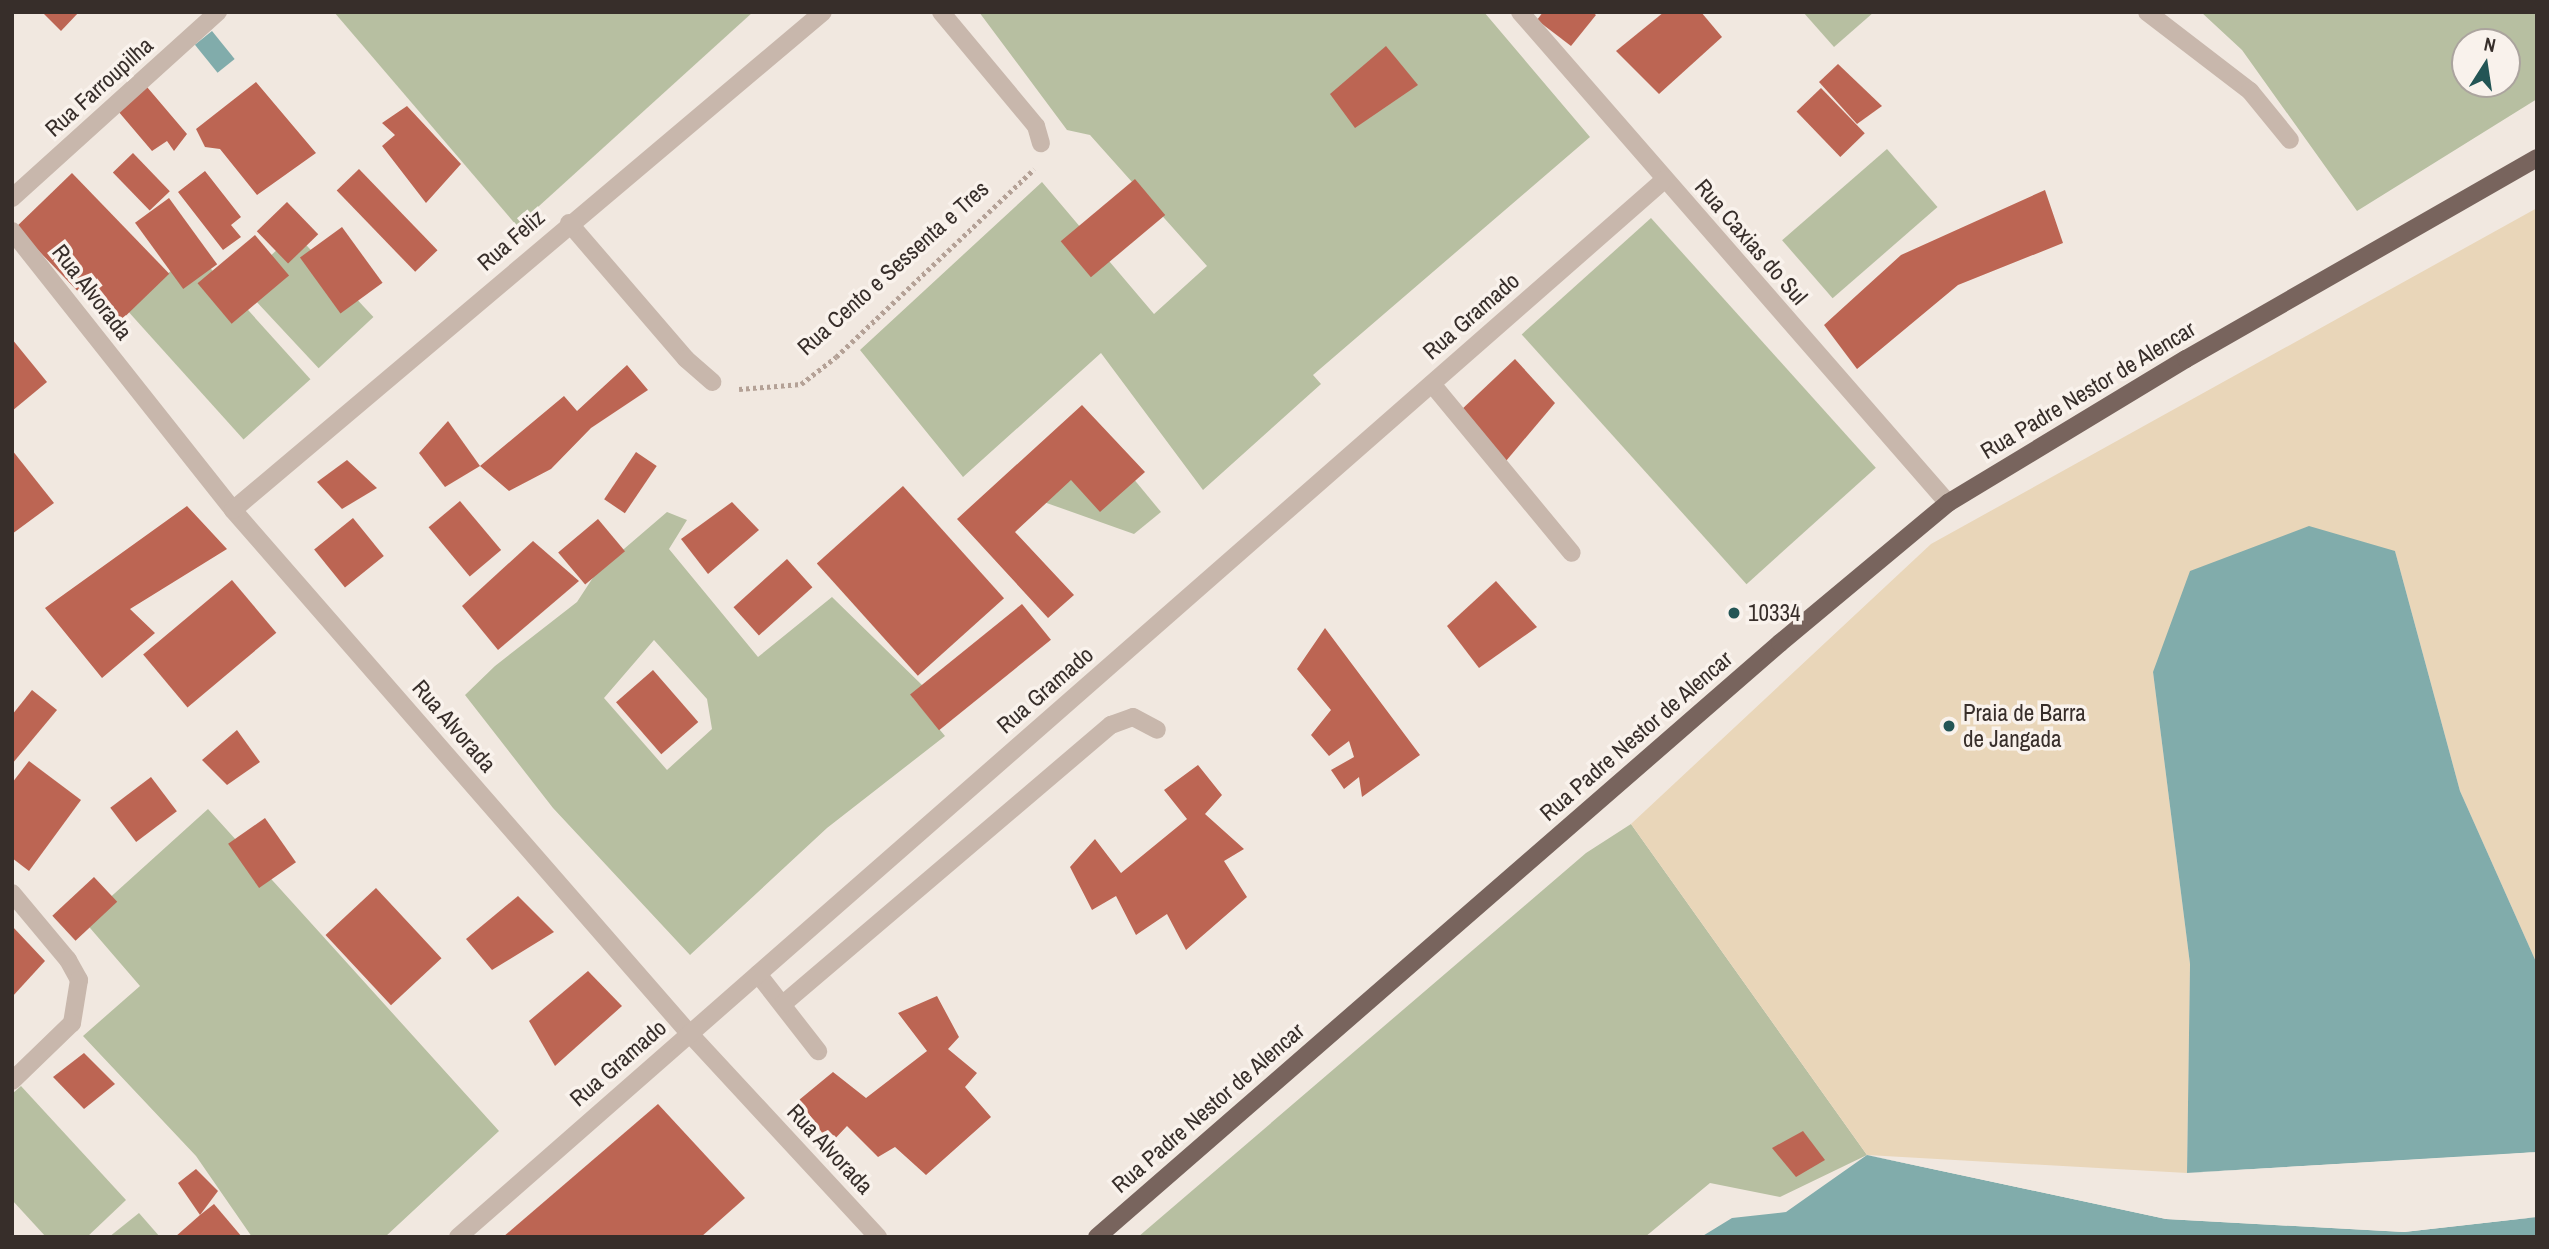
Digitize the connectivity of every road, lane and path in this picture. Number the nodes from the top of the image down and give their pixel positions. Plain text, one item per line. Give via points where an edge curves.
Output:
1 (218, 12) edge
2 (823, 12) edge
3 (941, 12) edge
4 (1520, 12) edge
5 (2147, 12) edge
6 (2290, 140) dead end
7 (1041, 143) joint
8 (2537, 158) edge
9 (1664, 180) junction
10 (12, 198) edge
11 (569, 222) junction
12 (12, 231) edge
13 (712, 382) joint
14 (1432, 384) junction
15 (1948, 503) junction
16 (233, 510) junction
17 (1572, 553) dead end
18 (1157, 730) dead end
19 (12, 893) edge
20 (758, 974) junction
21 (783, 1004) junction
22 (689, 1033) junction
23 (818, 1051) dead end
24 (12, 1081) edge
25 (458, 1237) edge
26 (878, 1237) edge
27 (1097, 1237) edge

1 - 10 street, Rua Farroupilha
2 - 11 street, Rua Feliz
3 - 7 street via 1036,126
4 - 9 street, Rua Caxias do Sul
5 - 6 street via 2250,91
7 - 13 path, Rua Cento e Sessenta e Tres via 1042,159 1031,175 836,357 801,384 741,389
8 - 15 main road, Rua Padre Nestor de Alencar via 2186,359
9 - 14 street, Rua Gramado
9 - 15 street, Rua Caxias do Sul
11 - 13 street
11 - 16 street, Rua Feliz
12 - 16 street, Rua Alvorada
14 - 17 street
14 - 20 street, Rua Gramado
15 - 27 main road, Rua Padre Nestor de Alencar via 1780,643
16 - 22 street, Rua Alvorada
18 - 21 street via 1133,718 1111,725
19 - 24 street via 79,980 72,1023
20 - 21 street
20 - 22 street, Rua Gramado
21 - 23 street
22 - 25 street, Rua Gramado
22 - 26 street, Rua Alvorada

